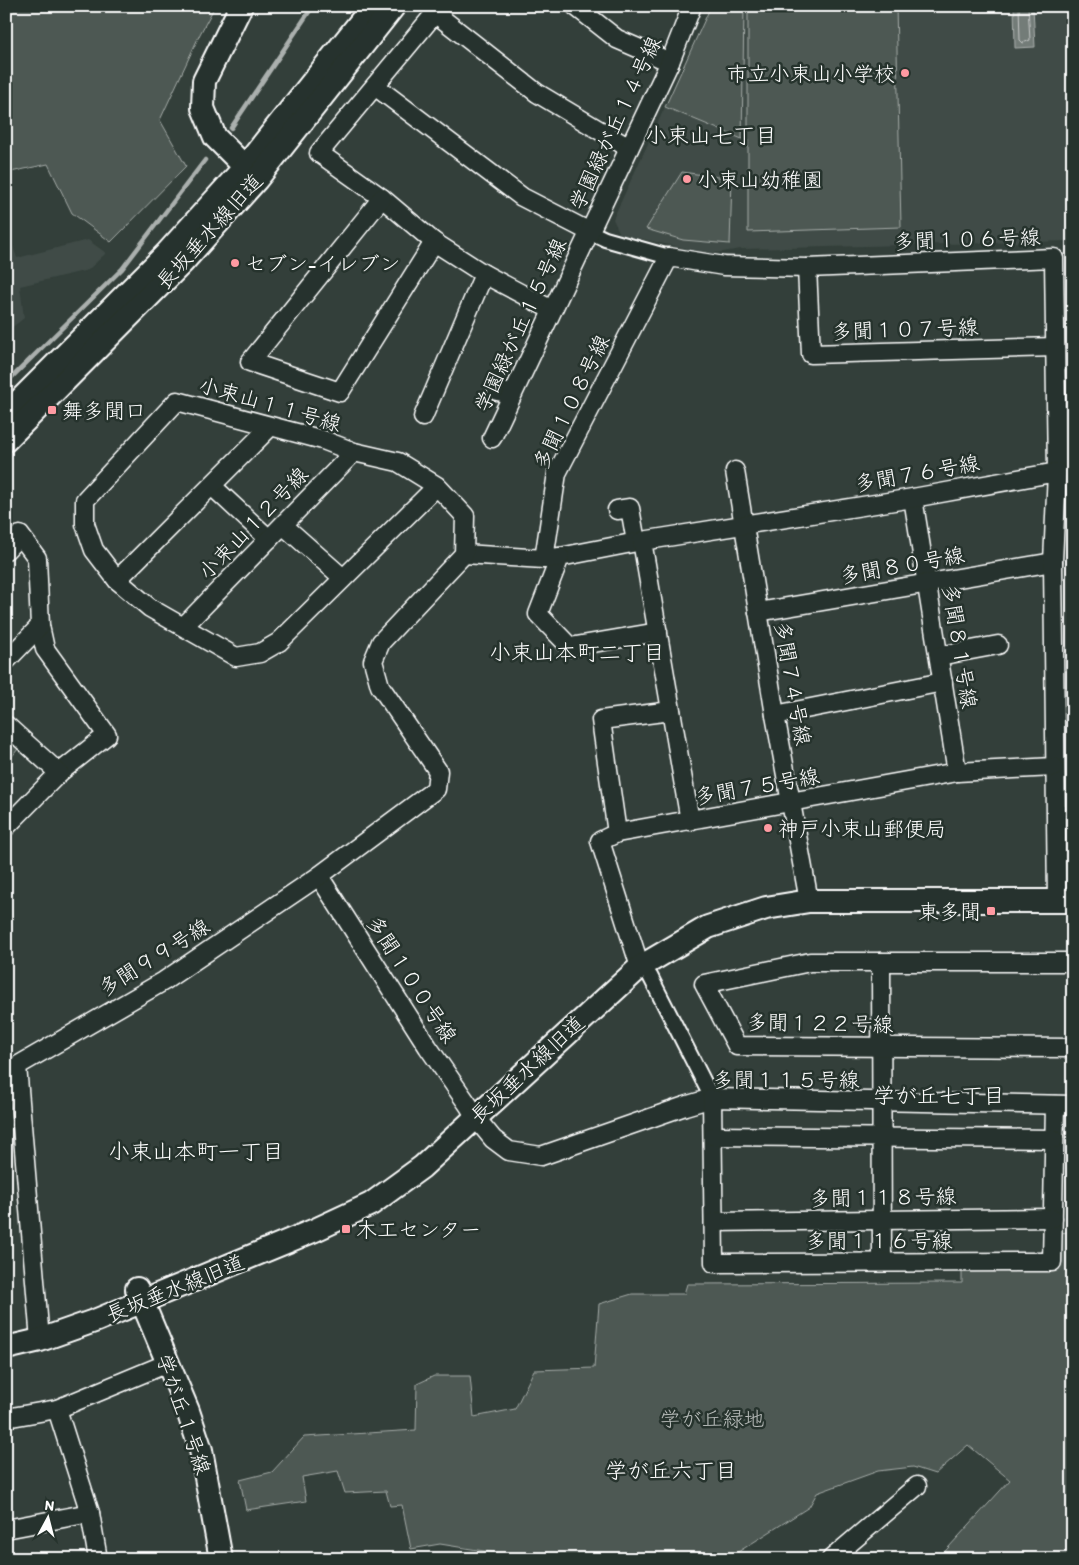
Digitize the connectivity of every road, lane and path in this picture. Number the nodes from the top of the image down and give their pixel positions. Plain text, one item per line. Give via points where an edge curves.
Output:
1 (241, 6) edge
2 (373, 6) edge
3 (394, 6) edge
4 (575, 6) edge
5 (692, 6) edge
6 (439, 10) edge
7 (670, 62) junction
8 (375, 86) junction
9 (629, 148) junction
10 (250, 174) junction
11 (382, 198) junction
12 (590, 232) junction
13 (434, 242) junction
14 (669, 257) junction
15 (807, 268) junction
16 (484, 274) junction
17 (552, 310) junction
18 (1055, 347) junction
19 (6, 414) edge
20 (423, 417) dead end
21 (270, 428) junction
22 (492, 438) dead end
23 (6, 440) edge
24 (354, 452) junction
25 (735, 471) dead end
26 (1057, 472) junction
27 (212, 486) junction
28 (437, 486) junction
29 (913, 498) junction
30 (617, 510) dead end
31 (283, 525) junction
32 (743, 525) junction
33 (269, 539) junction
34 (639, 541) junction
35 (6, 550) edge
36 (464, 554) junction
37 (552, 558) junction
38 (1054, 562) junction
39 (344, 578) junction
40 (117, 580) junction
41 (927, 583) junction
42 (758, 612) junction
43 (40, 626) junction
44 (184, 626) junction
45 (658, 632) junction
46 (998, 645) dead end
47 (939, 656) junction
48 (6, 661) edge
49 (943, 682) junction
50 (671, 711) junction
51 (775, 715) junction
52 (6, 725) edge
53 (1054, 767) junction
54 (958, 772) junction
55 (59, 773) junction
56 (791, 803) junction
57 (690, 821) junction
58 (6, 827) edge
59 (618, 833) junction
60 (319, 876) junction
61 (1065, 894) edge
62 (808, 895) junction
63 (881, 962) junction
64 (1073, 962) edge
65 (642, 966) junction
66 (880, 1047) junction
67 (1073, 1048) edge
68 (712, 1098) junction
69 (880, 1102) junction
70 (1055, 1105) junction
71 (1073, 1105) edge
72 (472, 1111) junction
73 (713, 1136) junction
74 (881, 1138) junction
75 (1054, 1139) junction
76 (1053, 1218) junction
77 (881, 1220) junction
78 (714, 1222) junction
79 (882, 1262) junction
80 (139, 1295) junction
81 (39, 1333) junction
82 (6, 1334) edge
83 (6, 1348) edge
84 (168, 1363) junction
85 (57, 1409) junction
86 (6, 1418) edge
87 (917, 1486) dead end
88 (90, 1513) junction
89 (6, 1529) edge
90 (98, 1559) edge
91 (221, 1559) edge
92 (831, 1559) edge

1 - 10 street via 204,81 203,108 215,137
2 - 10 street, 長坂垂水線旧道
3 - 10 street, 長坂垂水線旧道
4 - 7 street via 617,39
5 - 7 street, 学園緑が丘１４号線
6 - 8 street
6 - 9 street via 537,93
7 - 9 street, 学園緑が丘１４号線
8 - 11 street via 319,153
8 - 12 street via 522,197
9 - 12 street, 学園緑が丘１４号線
10 - 19 street, 長坂垂水線旧道
10 - 23 street, 長坂垂水線旧道 via 183,262
11 - 13 street
11 - 13 street via 250,362 340,392
12 - 14 street
12 - 17 street, 学園緑が丘１５号線
13 - 16 street
14 - 15 street, 多聞１０６号線 via 724,266
14 - 37 street, 多聞１０８号線 via 557,474
15 - 18 street, 多聞１０７号線 via 811,354
15 - 18 street, 多聞１０６号線 via 1054,258
16 - 17 street
16 - 20 street
17 - 22 street, 学園緑が丘１５号線 via 505,392
18 - 26 street, 多聞１０６号線
21 - 24 street, 小束山１１号線 via 323,440
21 - 27 street
21 - 40 street, 小束山１１号線 via 177,401 86,500 85,524 94,550
24 - 28 street, 小束山１１号線 via 398,462
24 - 31 street, 小束山１２号線
25 - 32 street, 多聞７４号線
26 - 29 street, 多聞７６号線
26 - 38 street
27 - 33 street
27 - 40 street
28 - 36 street, 小束山１１号線 via 465,516
28 - 39 street, 小束山１１号線
29 - 32 street, 多聞７６号線
29 - 41 street, 多聞８１号線
30 - 34 street via 630,508
31 - 33 street, 小束山１２号線
31 - 39 street
32 - 34 street, 多聞７６号線
32 - 42 street, 多聞７４号線
33 - 44 street, 小束山１２号線
34 - 37 street, 多聞７６号線
34 - 45 street
35 - 43 street via 20,536 37,558
36 - 37 street, 多聞７６号線
36 - 60 street, 多聞９９号線 via 381,642 373,661 380,686 438,771 436,789
37 - 45 street, 多聞１０８号線 via 538,614 570,646
38 - 41 street, 多聞８０号線
38 - 53 street
39 - 44 street, 小束山１１号線 via 279,642 260,653 236,657
40 - 44 street, 小束山１１号線 via 150,608
41 - 42 street, 多聞８０号線
41 - 47 street, 多聞８１号線
42 - 51 street, 多聞７４号線
43 - 48 street
43 - 55 street via 45,649 108,735
45 - 50 street
46 - 47 street
47 - 49 street, 多聞８１号線
49 - 51 street
49 - 54 street, 多聞８１号線
50 - 57 street
50 - 59 street via 600,720
51 - 56 street, 多聞７４号線
52 - 55 street
53 - 54 street, 多聞７５号線
53 - 61 street
54 - 56 street, 多聞７５号線
55 - 58 street
56 - 57 street, 多聞７５号線
56 - 62 street, 多聞７４号線
57 - 59 street, 多聞７５号線
59 - 65 street, 多聞７５号線 via 600,841
60 - 72 street, 多聞１００号線
60 - 81 street, 多聞９９号線 via 164,981 17,1066
61 - 62 street, 長坂垂水線旧道
62 - 65 street, 長坂垂水線旧道 via 708,927
63 - 64 street, 多聞１２２号線
63 - 66 street
63 - 66 street, 多聞１２２号線 via 810,962 704,984 737,1046
65 - 68 street
65 - 72 street, 長坂垂水線旧道
66 - 67 street, 多聞１２２号線
66 - 69 street
68 - 69 street, 多聞１１５号線
68 - 72 street, 多聞１１５号線 via 541,1156 510,1151 493,1139
68 - 73 street, 多聞１１６号線
69 - 70 street, 多聞１１５号線
69 - 74 street
70 - 71 street, 多聞１１５号線
70 - 75 street, 多聞１１６号線
72 - 80 street, 長坂垂水線旧道 via 422,1167 371,1204 315,1230
73 - 74 street
73 - 78 street, 多聞１１６号線
74 - 75 street
74 - 77 street
75 - 76 street, 多聞１１６号線
76 - 77 street, 多聞１１８号線
76 - 79 street, 多聞１１６号線 via 1052,1262
77 - 78 street, 多聞１１８号線
77 - 79 street
78 - 79 street, 多聞１１６号線 via 714,1263
80 - 81 street, 長坂垂水線旧道
80 - 84 street, 学が丘１号線
81 - 82 street, 長坂垂水線旧道
81 - 83 street, 長坂垂水線旧道
84 - 85 street
84 - 91 street, 学が丘１号線 via 201,1450
85 - 86 street
85 - 88 street
87 - 92 street
88 - 89 street
88 - 90 street

